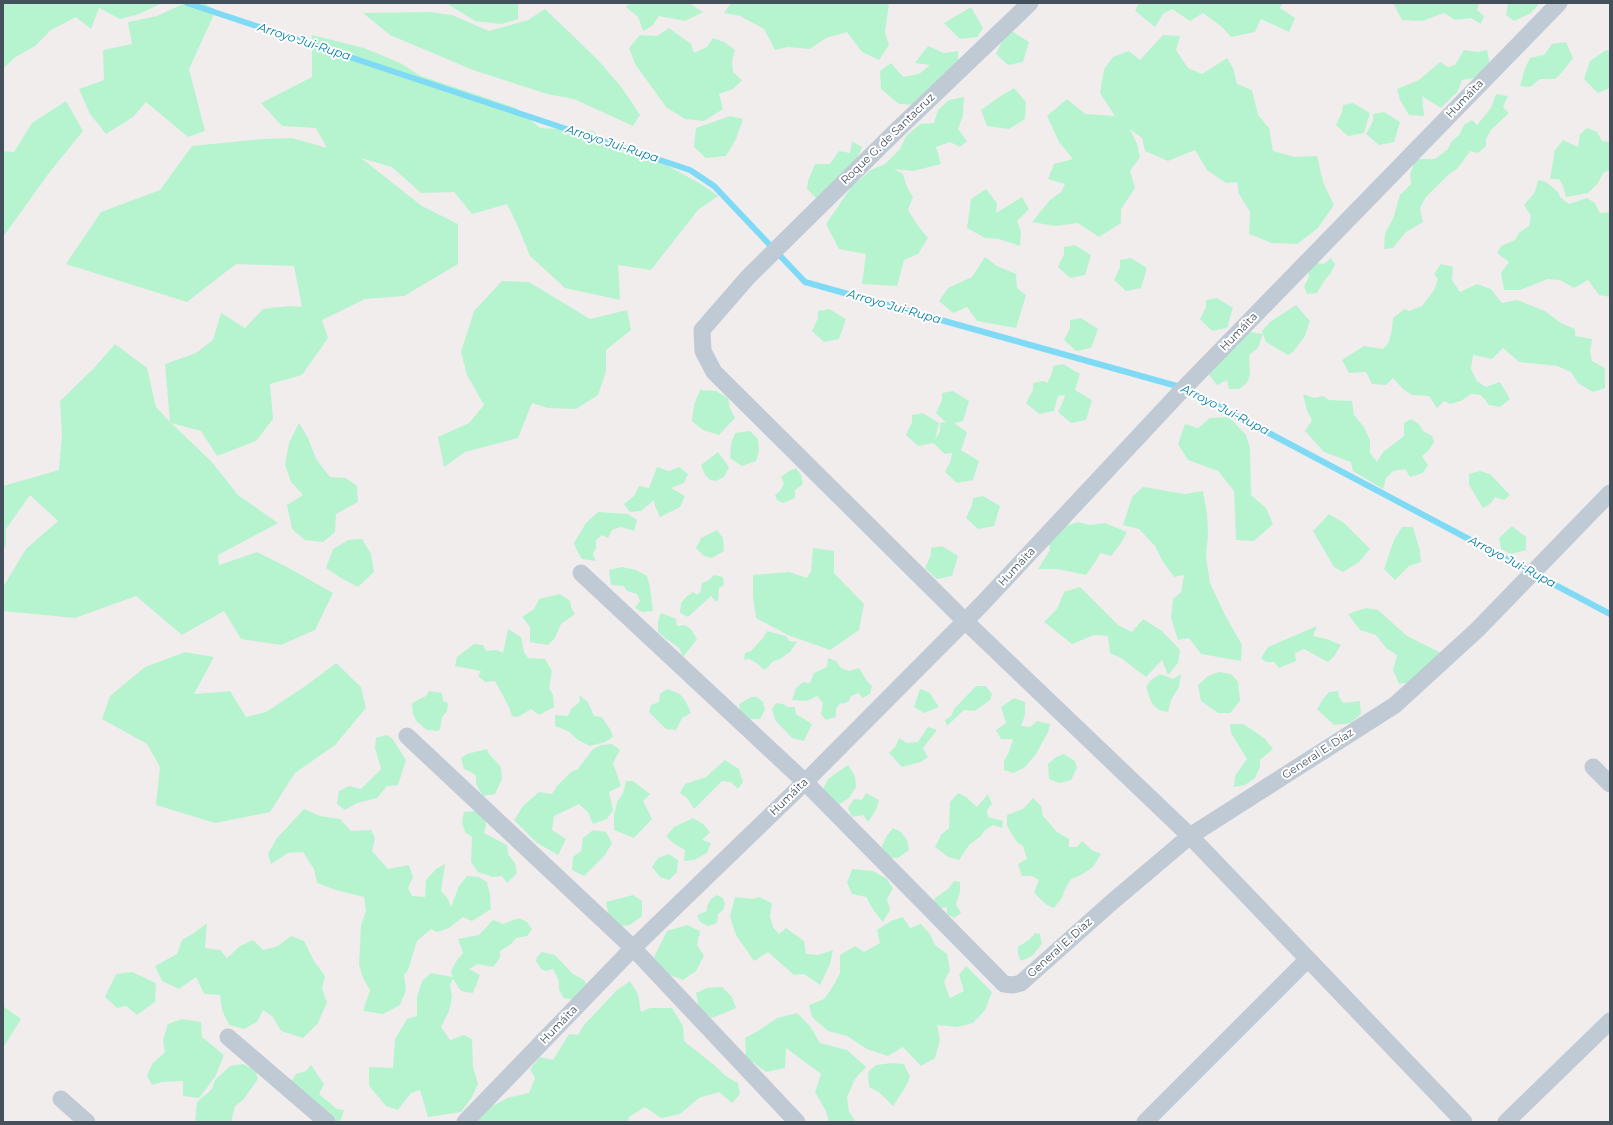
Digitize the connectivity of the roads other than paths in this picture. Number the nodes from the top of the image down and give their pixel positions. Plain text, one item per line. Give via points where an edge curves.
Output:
1 (1030, 3) edge
2 (1559, 3) edge
3 (1610, 493) edge
4 (581, 573) dead end
5 (965, 621) junction
6 (407, 736) dead end
7 (1592, 767) dead end
8 (805, 782) junction
9 (1610, 784) edge
10 (1190, 836) junction
11 (633, 948) junction
12 (1308, 959) junction
13 (1610, 1021) edge
14 (228, 1037) dead end
15 (61, 1099) dead end
16 (87, 1122) edge
17 (327, 1122) edge
18 (465, 1122) edge
19 (797, 1122) edge
20 (1144, 1122) edge
21 (1464, 1122) edge
22 (1506, 1122) edge

1 - 5 street, Roque G. de Santacruz via 748,277 702,330 703,351 714,372
2 - 5 street, Humáita via 1184,388
3 - 10 street, General E. Díaz via 1477,630 1395,705
4 - 8 street
5 - 8 street, Humáita
5 - 10 street, Roque G. de Santacruz
6 - 11 street
7 - 9 street
8 - 10 street, General E. Díaz via 1004,984 1013,986 1021,983
8 - 11 street, Humáita
10 - 12 street, Roque G. de Santacruz
11 - 18 street, Humáita
11 - 19 street
12 - 20 street
12 - 21 street, Roque G. de Santacruz
13 - 22 street
14 - 17 street
15 - 16 street

